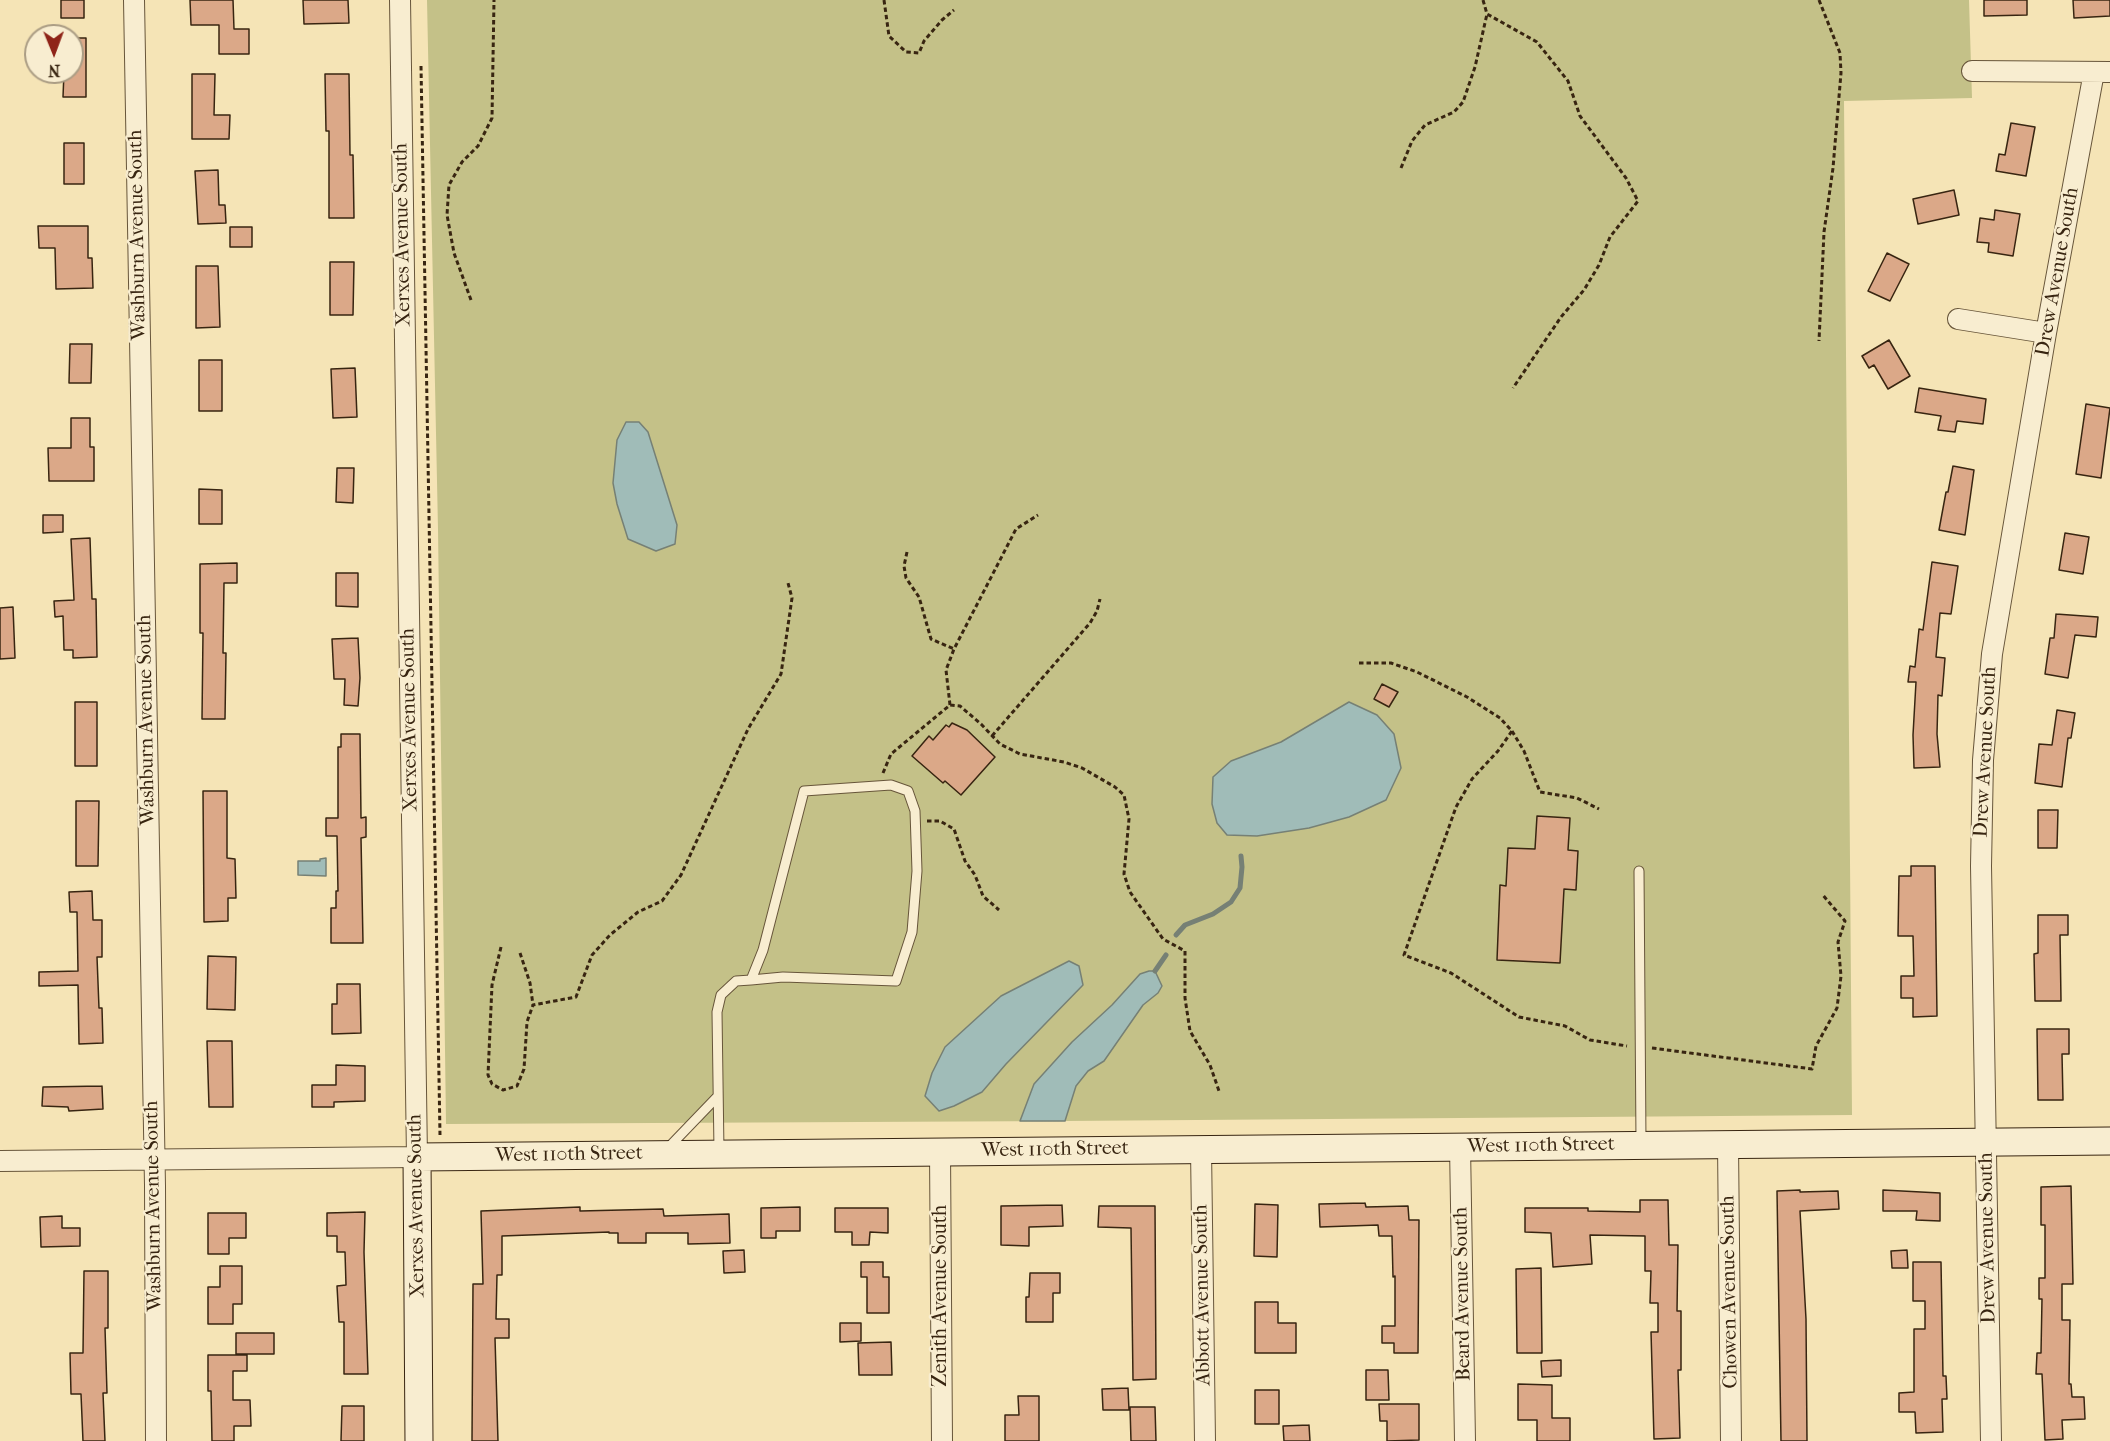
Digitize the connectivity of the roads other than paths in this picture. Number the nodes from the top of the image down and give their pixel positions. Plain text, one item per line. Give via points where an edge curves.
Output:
1 (134, 0) edge
2 (400, 0) edge
3 (1972, 71) dead end
4 (2102, 72) edge
5 (1958, 318) dead end
6 (2046, 333) junction
7 (1639, 871) dead end
8 (751, 980) junction
9 (718, 1096) junction
10 (2110, 1140) edge
11 (1986, 1142) junction
12 (1728, 1144) junction
13 (1641, 1145) junction
14 (1460, 1146) junction
15 (1201, 1149) junction
16 (940, 1151) junction
17 (662, 1154) junction
18 (719, 1154) junction
19 (417, 1157) junction
20 (154, 1159) junction
21 (0, 1161) edge
22 (156, 1441) edge
23 (419, 1441) edge
24 (942, 1441) edge
25 (1205, 1441) edge
26 (1465, 1441) edge
27 (1731, 1441) edge
28 (1991, 1441) edge

1 - 20 street, Washburn Avenue South
2 - 19 street, Xerxes Avenue South
3 - 4 street
4 - 6 street, Drew Avenue South
5 - 6 street
6 - 11 street, Drew Avenue South via 1992,654 1983,760
7 - 13 lane
8 - 8 lane via 783,977 896,981 912,932 917,871 915,811 908,792 891,785 804,791 763,950
8 - 9 lane via 736,981 721,995 717,1012
9 - 17 lane
9 - 18 lane
10 - 11 street, West 110th Street
11 - 12 street, West 110th Street
11 - 28 street, Drew Avenue South
12 - 13 street, West 110th Street
12 - 27 street, Chowen Avenue South
13 - 14 street, West 110th Street
14 - 15 street, West 110th Street
14 - 26 street, Beard Avenue South
15 - 16 street, West 110th Street
15 - 25 street, Abbott Avenue South
16 - 18 street, West 110th Street
16 - 24 street, Zenith Avenue South
17 - 18 street, West 110th Street
17 - 19 street, West 110th Street
19 - 20 street, West 110th Street
19 - 23 street, Xerxes Avenue South
20 - 21 street, West 110th Street
20 - 22 street, Washburn Avenue South

